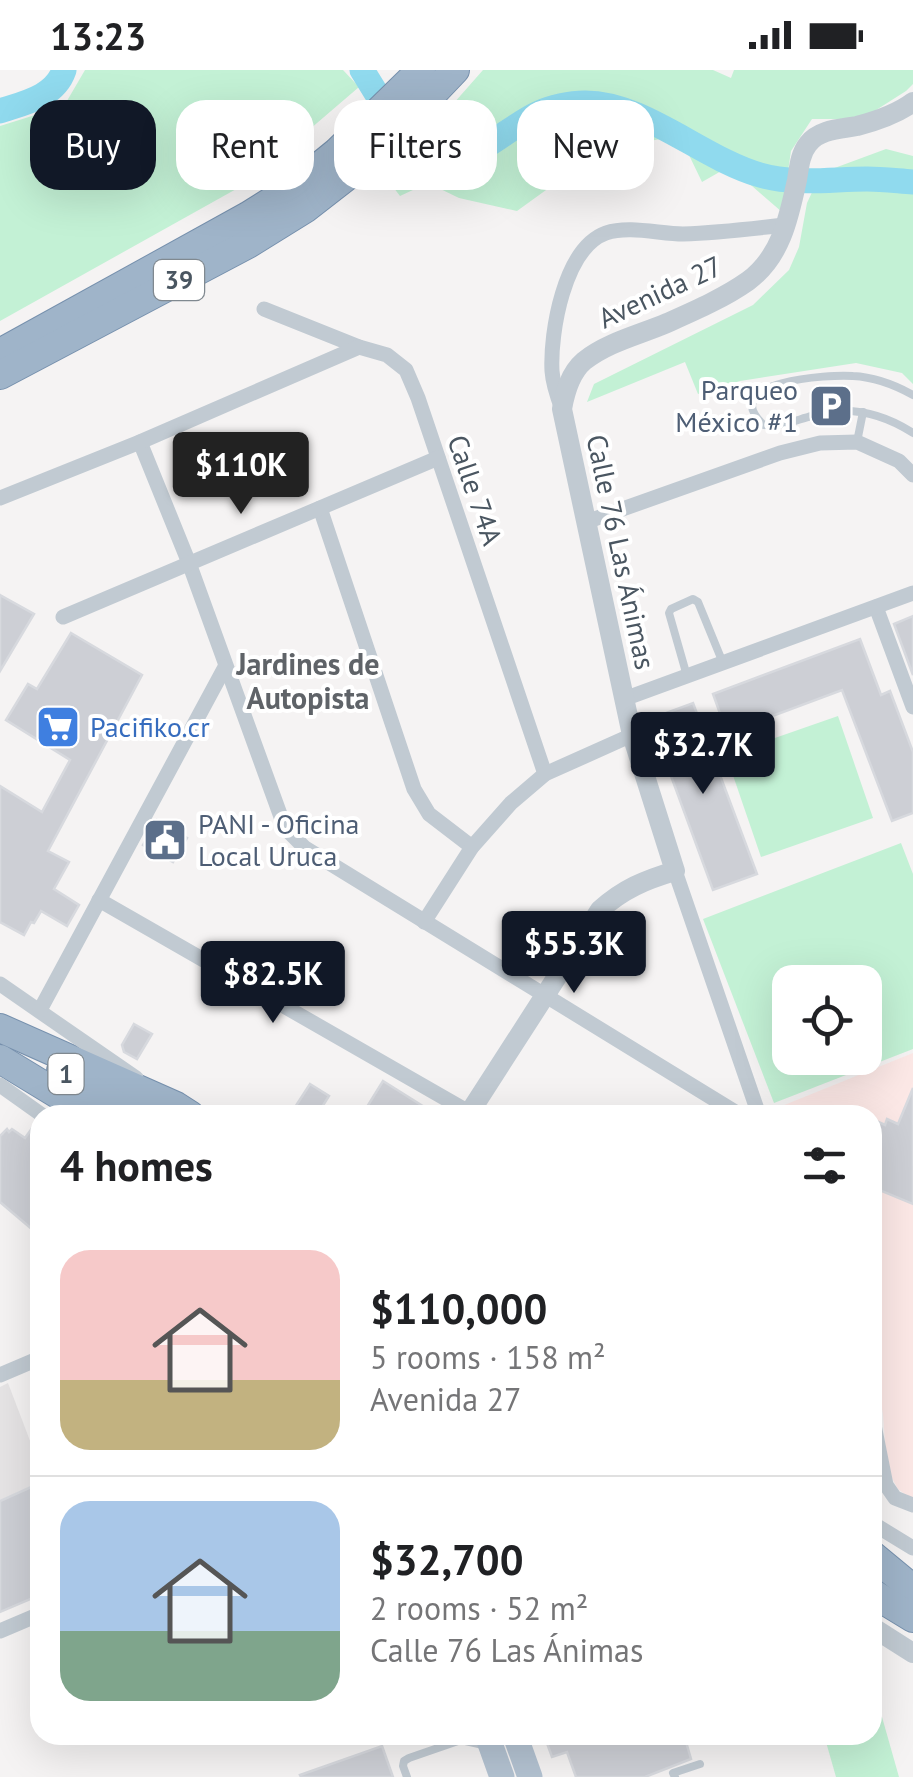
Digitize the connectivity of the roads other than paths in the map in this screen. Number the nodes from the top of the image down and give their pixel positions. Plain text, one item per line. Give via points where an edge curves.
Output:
1 (421, 70) edge
2 (456, 70) edge
3 (408, 100) edge
4 (412, 100) edge
5 (913, 102) edge
6 (334, 168) edge
7 (334, 175) edge
8 (784, 226) junction
9 (264, 309) dead end
10 (359, 347) junction
11 (0, 353) edge
12 (0, 376) edge
13 (913, 395) edge
14 (562, 409) junction
15 (863, 412) junction
16 (913, 432) edge
17 (140, 442) junction
18 (857, 442) junction
19 (438, 458) junction
20 (913, 475) edge
21 (0, 498) edge
22 (320, 508) junction
23 (586, 522) junction
24 (189, 563) junction
25 (913, 593) edge
26 (876, 607) junction
27 (62, 616) dead end
28 (723, 662) junction
29 (225, 668) junction
30 (687, 676) junction
31 (624, 699) junction
32 (913, 707) edge
33 (632, 735) junction
34 (545, 774) junction
35 (472, 847) junction
36 (675, 871) junction
37 (99, 900) junction
38 (424, 922) junction
39 (0, 984) edge
40 (544, 996) junction
41 (40, 1010) junction
42 (0, 1031) edge
43 (0, 1060) edge
44 (0, 1085) edge
45 (65, 1105) edge
46 (75, 1105) edge
47 (116, 1105) edge
48 (171, 1105) edge
49 (176, 1105) edge
50 (455, 1105) edge
51 (477, 1105) edge
52 (724, 1105) edge
53 (756, 1105) edge
54 (30, 1106) edge
55 (30, 1362) edge
56 (0, 1375) edge
57 (882, 1467) edge
58 (913, 1506) edge
59 (882, 1529) edge
60 (913, 1548) edge
61 (882, 1564) edge
62 (882, 1573) edge
63 (913, 1590) edge
64 (882, 1599) edge
65 (882, 1611) edge
66 (30, 1618) edge
67 (913, 1618) edge
68 (913, 1628) edge
69 (0, 1631) edge
70 (882, 1634) edge
71 (913, 1653) edge
72 (446, 1745) edge
73 (491, 1745) edge
74 (519, 1745) edge
75 (700, 1764) dead end
76 (407, 1777) edge
77 (502, 1777) edge
78 (530, 1777) edge
79 (675, 1777) edge

1 - 3 highway, 39
2 - 4 highway, 39
5 - 8 street, Avenida 27 via 808,144
6 - 11 highway, 39
7 - 12 highway, 39 via 306,208 248,244
8 - 14 street, Avenida 27 via 779,246 749,280 582,363
8 - 14 street, Calle 76 Las Ánimas via 601,235 567,281 556,322 552,373
9 - 10 street, Calle 74A
10 - 17 street
10 - 19 street, Calle 74A via 387,355 406,370
13 - 15 lane via 884,382 823,376 770,386 753,404 758,420 773,426 830,411
14 - 23 street, Calle 76 Las Ánimas
15 - 16 lane
15 - 18 lane
17 - 21 street
17 - 24 street
18 - 20 street
18 - 23 street via 780,453
19 - 22 street
19 - 34 street, Calle 74A
22 - 24 street
22 - 35 street via 414,789 429,814
23 - 31 street, Calle 76 Las Ánimas
24 - 27 street
24 - 29 street
25 - 26 street
26 - 28 street
26 - 32 street
28 - 30 street
28 - 30 lane via 693,600 669,613
29 - 37 street
29 - 38 street via 286,828 305,848
30 - 31 street
31 - 33 street, Calle 76 Las Ánimas
33 - 34 street
33 - 36 street, Calle 76 Las Ánimas
34 - 35 street
35 - 38 street
36 - 40 street via 640,881 600,910
36 - 53 street, Calle 76 Las Ánimas
37 - 41 street
37 - 50 street
38 - 40 street
39 - 41 street
40 - 51 street
40 - 52 street
41 - 49 street
42 - 47 highway, 1
42 - 48 highway
43 - 45 highway
43 - 46 highway, 1
44 - 54 street
55 - 56 street
57 - 58 street via 895,1498
59 - 60 street
61 - 63 highway
62 - 63 highway
64 - 67 highway
65 - 68 highway
66 - 69 street
70 - 71 street
72 - 76 lane via 404,1761
73 - 77 main road
74 - 78 main road
75 - 79 lane via 673,1772

